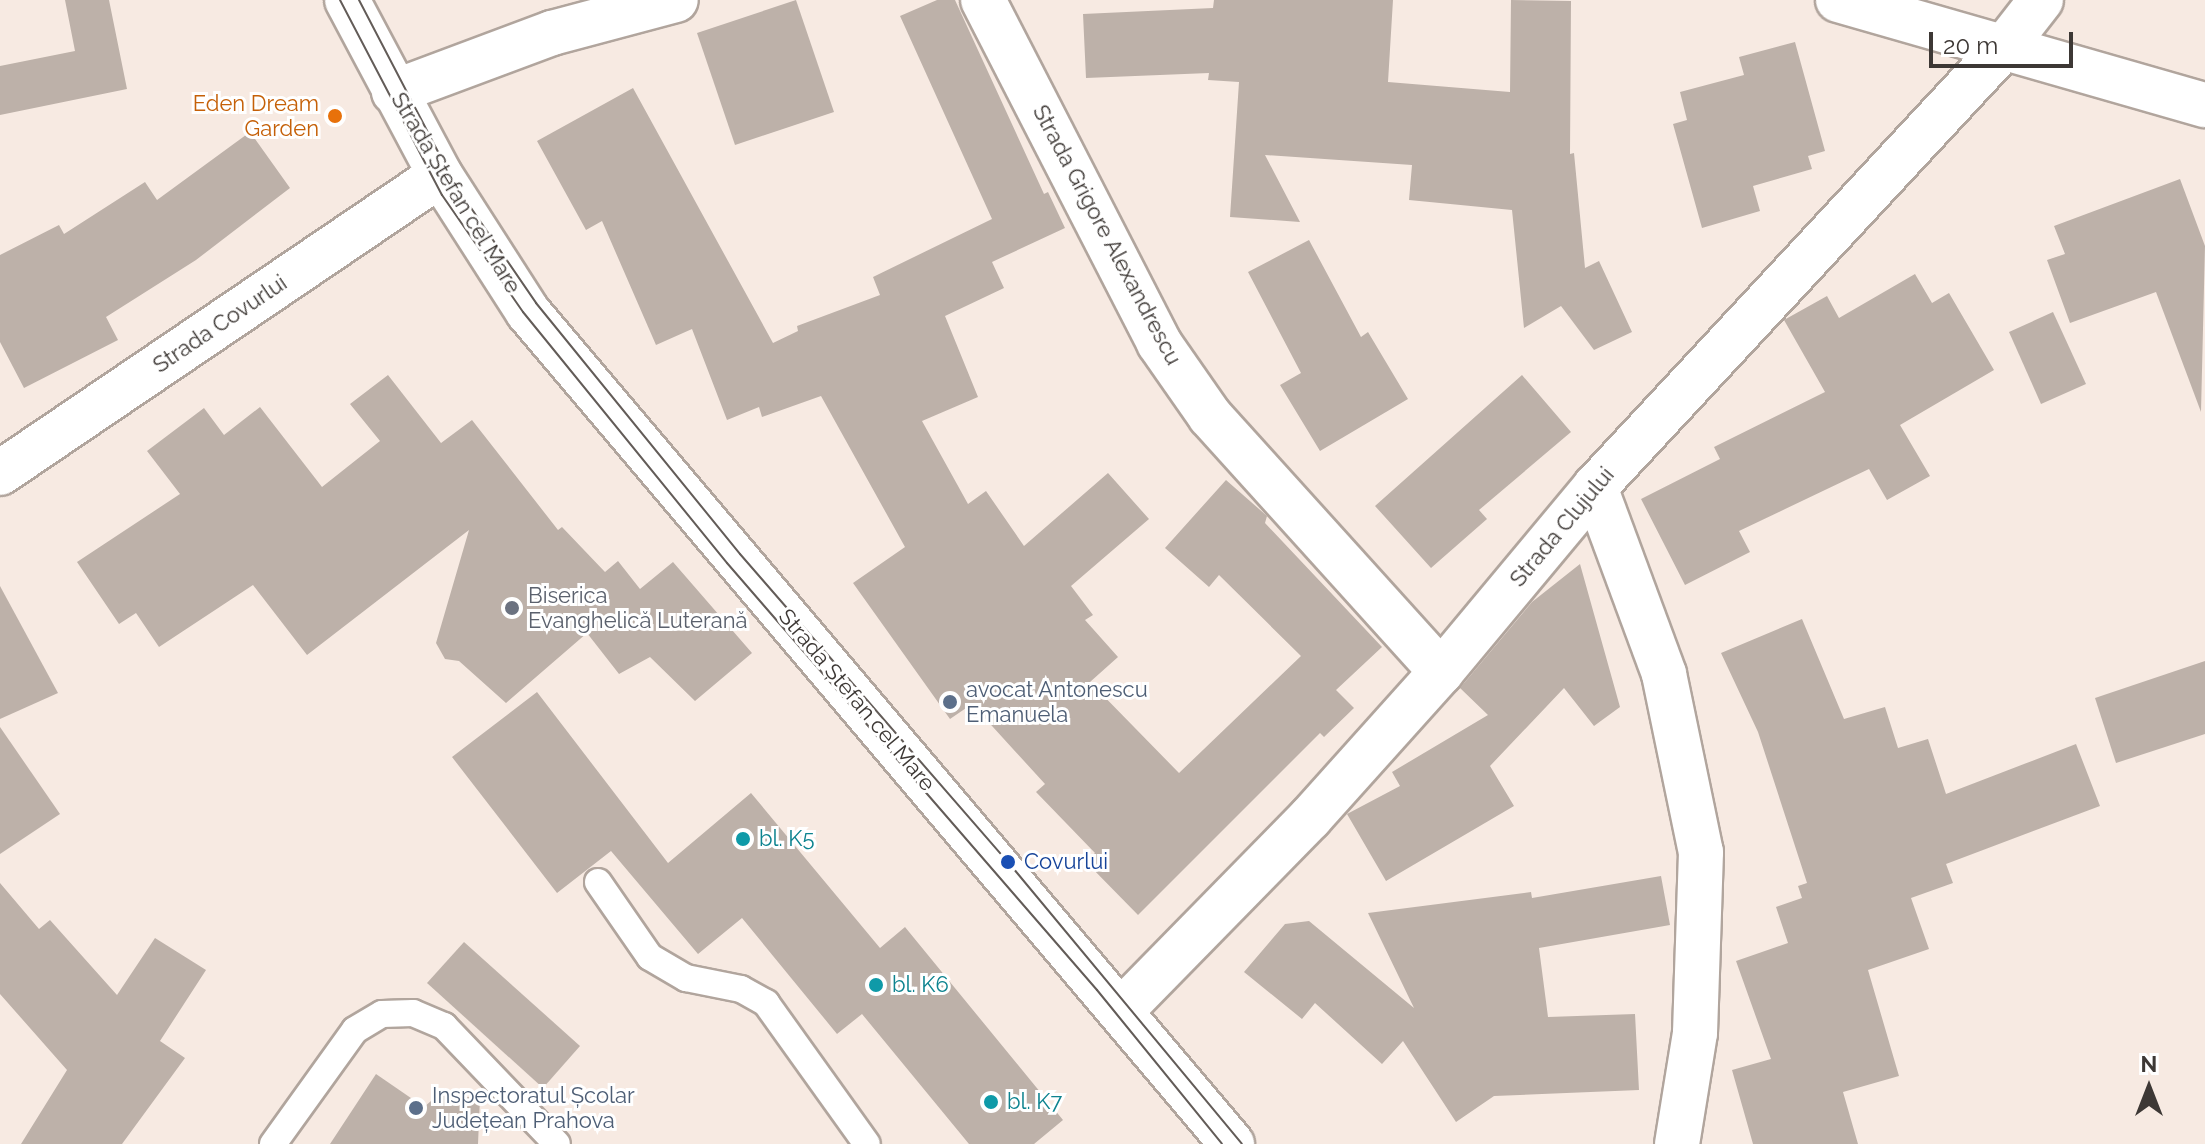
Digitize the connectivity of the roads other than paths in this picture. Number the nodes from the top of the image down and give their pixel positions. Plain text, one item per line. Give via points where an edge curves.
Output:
1 (347, 0) edge
2 (676, 0) edge
3 (983, 0) edge
4 (1838, 0) edge
5 (2041, 0) edge
6 (2006, 45) junction
7 (394, 92) junction
8 (2205, 105) edge
9 (440, 175) junction
10 (0, 473) edge
11 (1595, 487) junction
12 (1441, 672) junction
13 (598, 882) dead end
14 (1121, 1011) junction
15 (273, 1144) edge
16 (557, 1144) edge
17 (867, 1144) edge
18 (1232, 1144) edge
19 (1677, 1144) edge

1 - 7 street, Strada Ștefan cel Mare
2 - 7 street via 552,33
3 - 12 street, Strada Grigore Alexandrescu via 1159,343 1210,416
4 - 6 street
5 - 6 street, Strada Clujului
6 - 8 street
6 - 11 street, Strada Clujului
7 - 9 street, Strada Ștefan cel Mare
9 - 10 street, Strada Covurlui
9 - 14 street, Strada Ștefan cel Mare via 528,312
11 - 12 street, Strada Clujului
11 - 19 street via 1664,674 1701,852 1695,1033
12 - 14 street, Strada Clujului via 1218,917
13 - 17 lane via 650,957 686,978 741,989 766,1003
14 - 18 street, Strada Ștefan cel Mare
15 - 16 lane via 355,1030 382,1014 413,1013 444,1026

